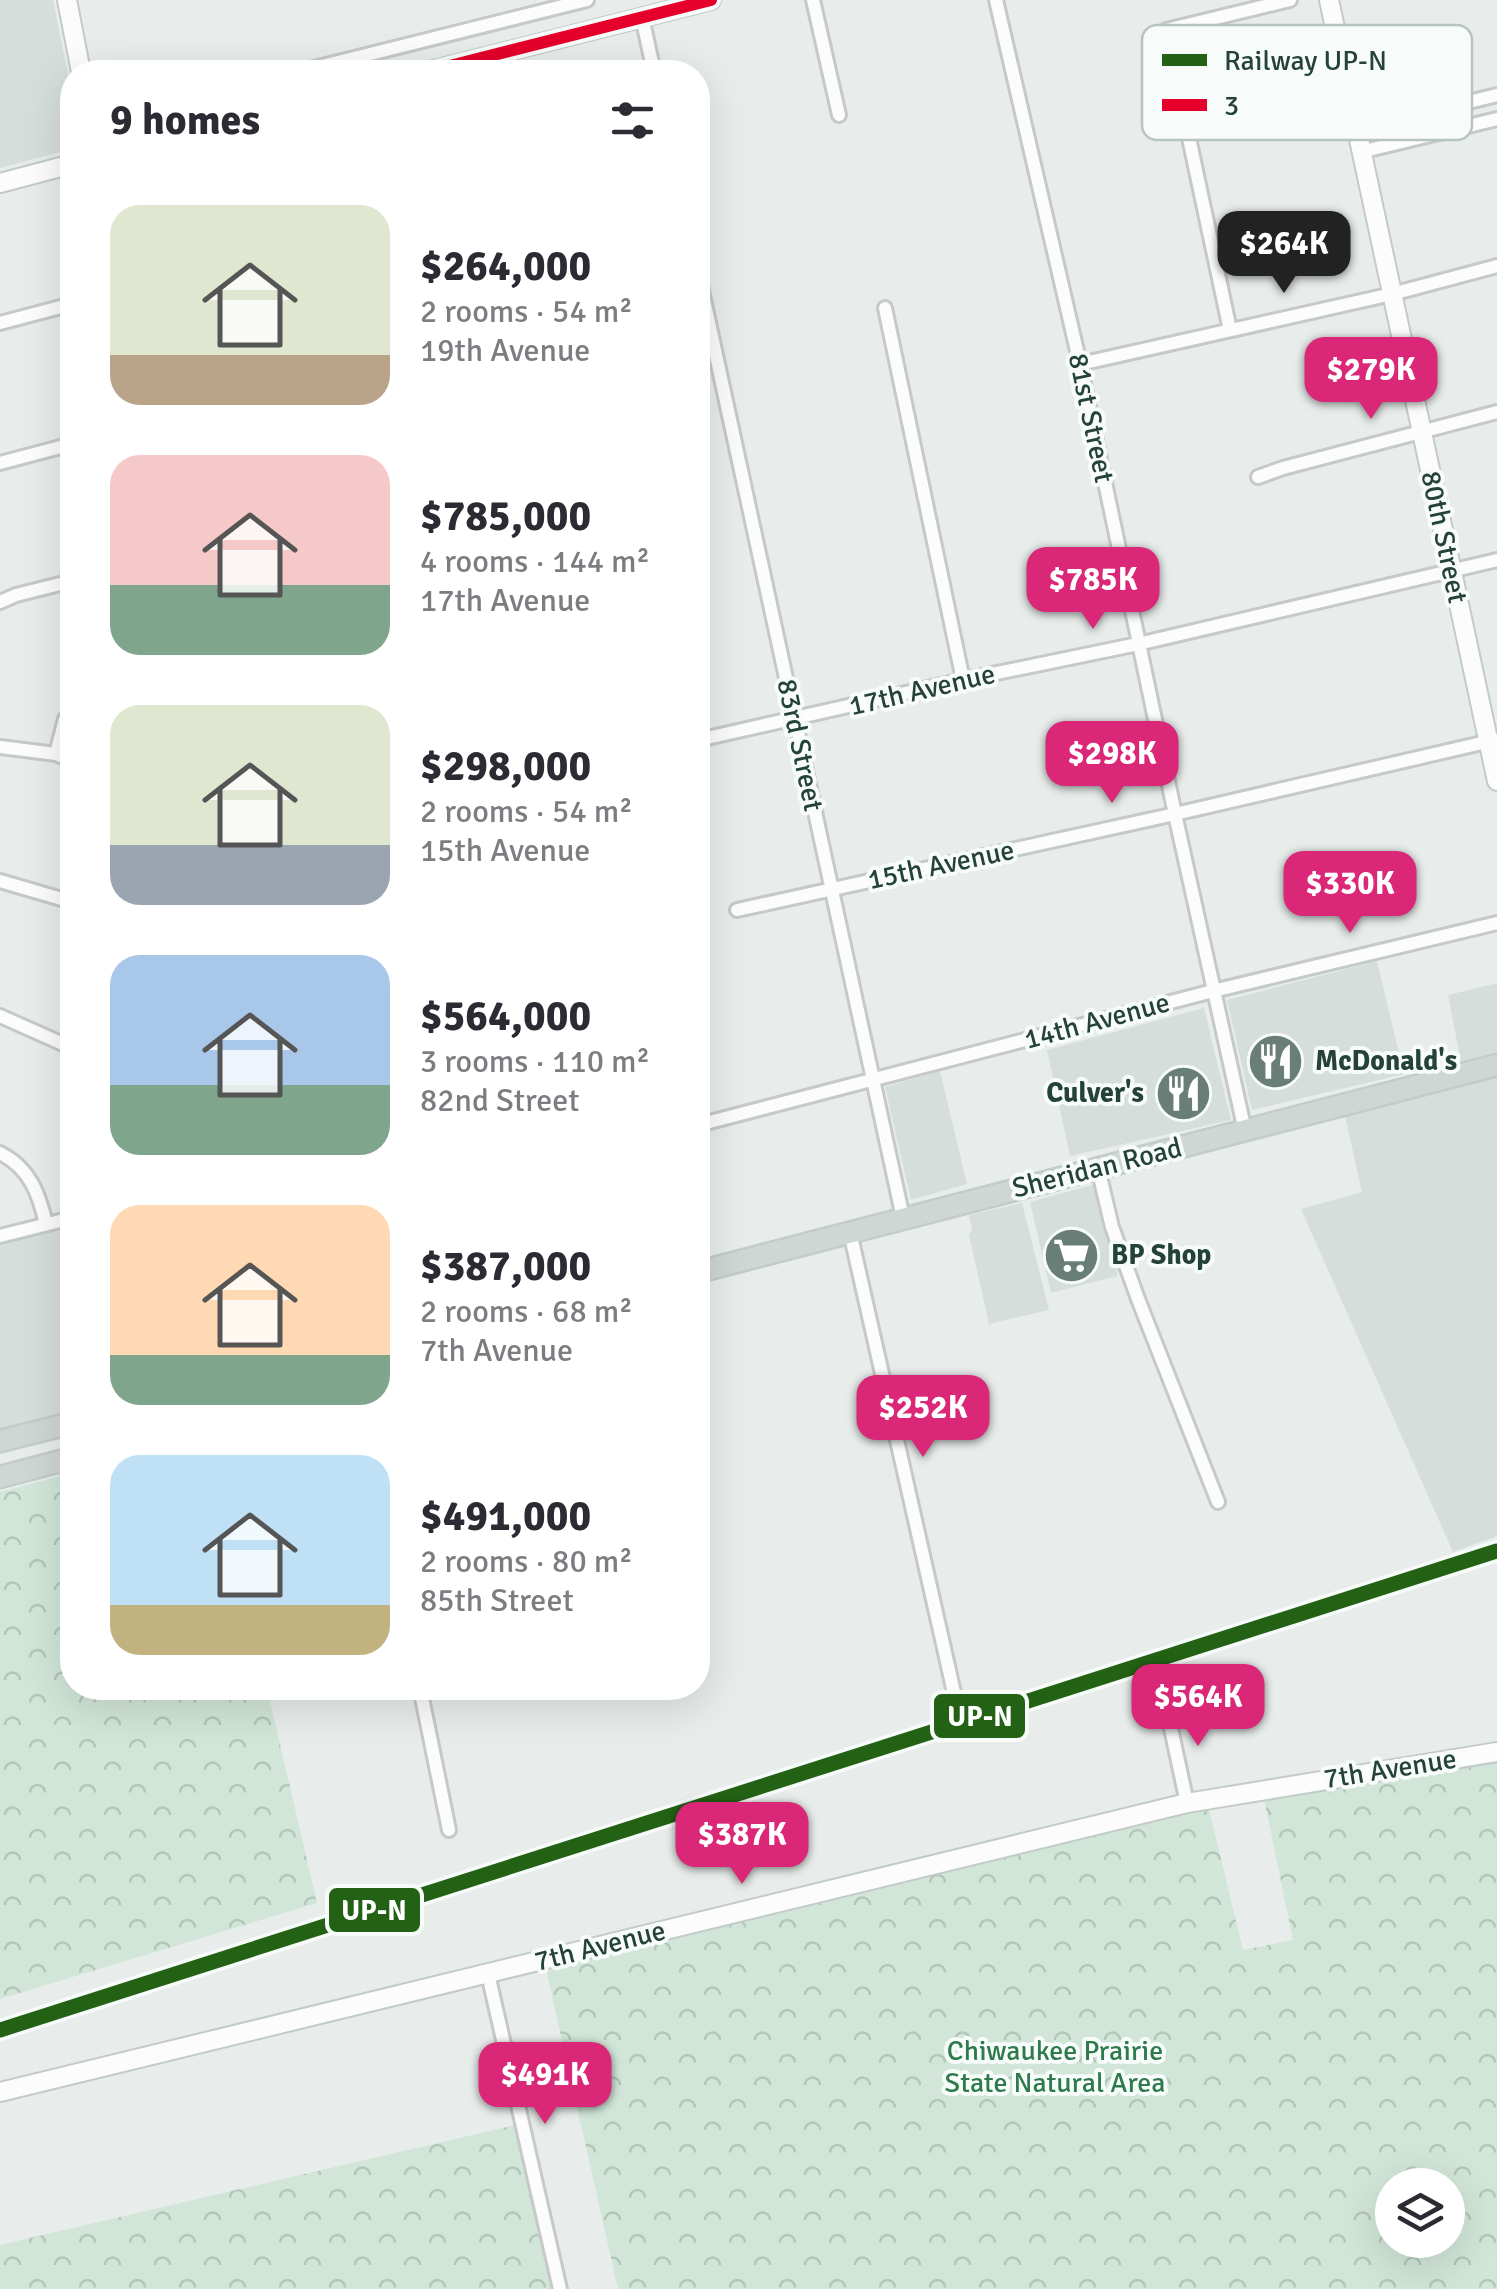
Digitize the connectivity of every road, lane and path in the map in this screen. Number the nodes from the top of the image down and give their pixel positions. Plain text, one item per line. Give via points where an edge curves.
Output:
1 (68, 0) edge
2 (582, 0) edge
3 (711, 0) edge
4 (813, 0) edge
5 (996, 0) edge
6 (1290, 0) edge
7 (1329, 0) edge
8 (642, 17) junction
9 (1187, 25) edge
10 (1334, 25) edge
11 (79, 60) edge
12 (345, 60) edge
13 (473, 60) edge
14 (651, 60) edge
15 (1497, 95) edge
16 (1472, 101) edge
17 (838, 115) dead end
18 (1497, 119) edge
19 (1472, 125) edge
20 (1189, 140) edge
21 (1357, 140) edge
22 (1410, 140) edge
23 (1360, 152) junction
24 (60, 167) edge
25 (0, 183) edge
26 (1497, 266) edge
27 (1392, 294) junction
28 (60, 307) edge
29 (884, 308) dead end
30 (0, 323) edge
31 (710, 328) edge
32 (1230, 330) junction
33 (1080, 364) junction
34 (1497, 412) edge
35 (1420, 431) junction
36 (60, 447) edge
37 (0, 463) edge
38 (1258, 478) dead end
39 (1497, 560) edge
40 (1452, 572) junction
41 (60, 584) edge
42 (0, 602) edge
43 (1138, 644) junction
44 (963, 680) junction
45 (794, 719) junction
46 (710, 737) edge
47 (60, 738) edge
48 (1493, 741) edge
49 (0, 746) edge
50 (56, 754) junction
51 (60, 756) edge
52 (1497, 782) edge
53 (1175, 814) junction
54 (0, 881) edge
55 (832, 889) junction
56 (60, 898) edge
57 (737, 910) dead end
58 (1497, 923) edge
59 (1213, 991) junction
60 (0, 1016) edge
61 (60, 1043) edge
62 (1497, 1065) edge
63 (873, 1079) junction
64 (710, 1122) edge
65 (1245, 1131) junction
66 (0, 1154) edge
67 (1098, 1168) junction
68 (903, 1218) junction
69 (60, 1221) edge
70 (46, 1224) junction
71 (850, 1232) junction
72 (0, 1236) edge
73 (710, 1269) edge
74 (60, 1427) edge
75 (0, 1441) edge
76 (60, 1461) edge
77 (0, 1477) edge
78 (1218, 1502) dead end
79 (955, 1697) dead end
80 (422, 1700) edge
81 (1166, 1705) dead end
82 (1497, 1752) edge
83 (1188, 1803) junction
84 (449, 1830) dead end
85 (488, 1974) junction
86 (0, 2092) edge
87 (560, 2289) edge

1 - 11 street
2 - 12 street
3 - 8 street
4 - 17 street
5 - 33 street, 81st Street
6 - 9 street
7 - 10 street, 80th Street
8 - 13 street
8 - 14 street
15 - 16 street
18 - 19 street
20 - 32 street
21 - 23 street, 80th Street
22 - 23 street
23 - 27 street, 80th Street
24 - 25 street
26 - 27 street
27 - 32 street
27 - 35 street, 80th Street
28 - 30 street
29 - 44 street
31 - 45 street, 83rd Street
32 - 33 street
33 - 43 street, 81st Street
34 - 35 street
35 - 38 street
35 - 40 street, 80th Street
36 - 37 street
39 - 40 street, 17th Avenue
40 - 43 street, 17th Avenue
40 - 48 street, 80th Street
41 - 42 street
43 - 44 street, 17th Avenue
43 - 53 street, 81st Street
44 - 45 street, 17th Avenue
45 - 46 street, 17th Avenue
45 - 55 street, 83rd Street
47 - 50 street
48 - 52 street, 80th Street
48 - 53 street, 15th Avenue
49 - 50 street
50 - 51 street
53 - 55 street, 15th Avenue
53 - 59 street, 81st Street
54 - 56 street
55 - 57 street, 15th Avenue
55 - 63 street, 83rd Street
58 - 59 street, 14th Avenue
59 - 63 street, 14th Avenue
59 - 65 street, 81st Street
60 - 61 street
62 - 65 main road, Sheridan Road
63 - 64 street, 14th Avenue
63 - 68 street, 83rd Street
65 - 67 main road, Sheridan Road
66 - 70 street via 14,1160 38,1192
67 - 68 main road, Sheridan Road
67 - 78 street via 1131,1281
68 - 71 main road, Sheridan Road
69 - 70 street
70 - 72 street
71 - 73 main road, Sheridan Road
71 - 79 street
74 - 75 main road
76 - 77 main road
80 - 84 street
81 - 83 street
82 - 83 street, 7th Avenue
83 - 85 street, 7th Avenue
85 - 86 street, 7th Avenue
85 - 87 street

